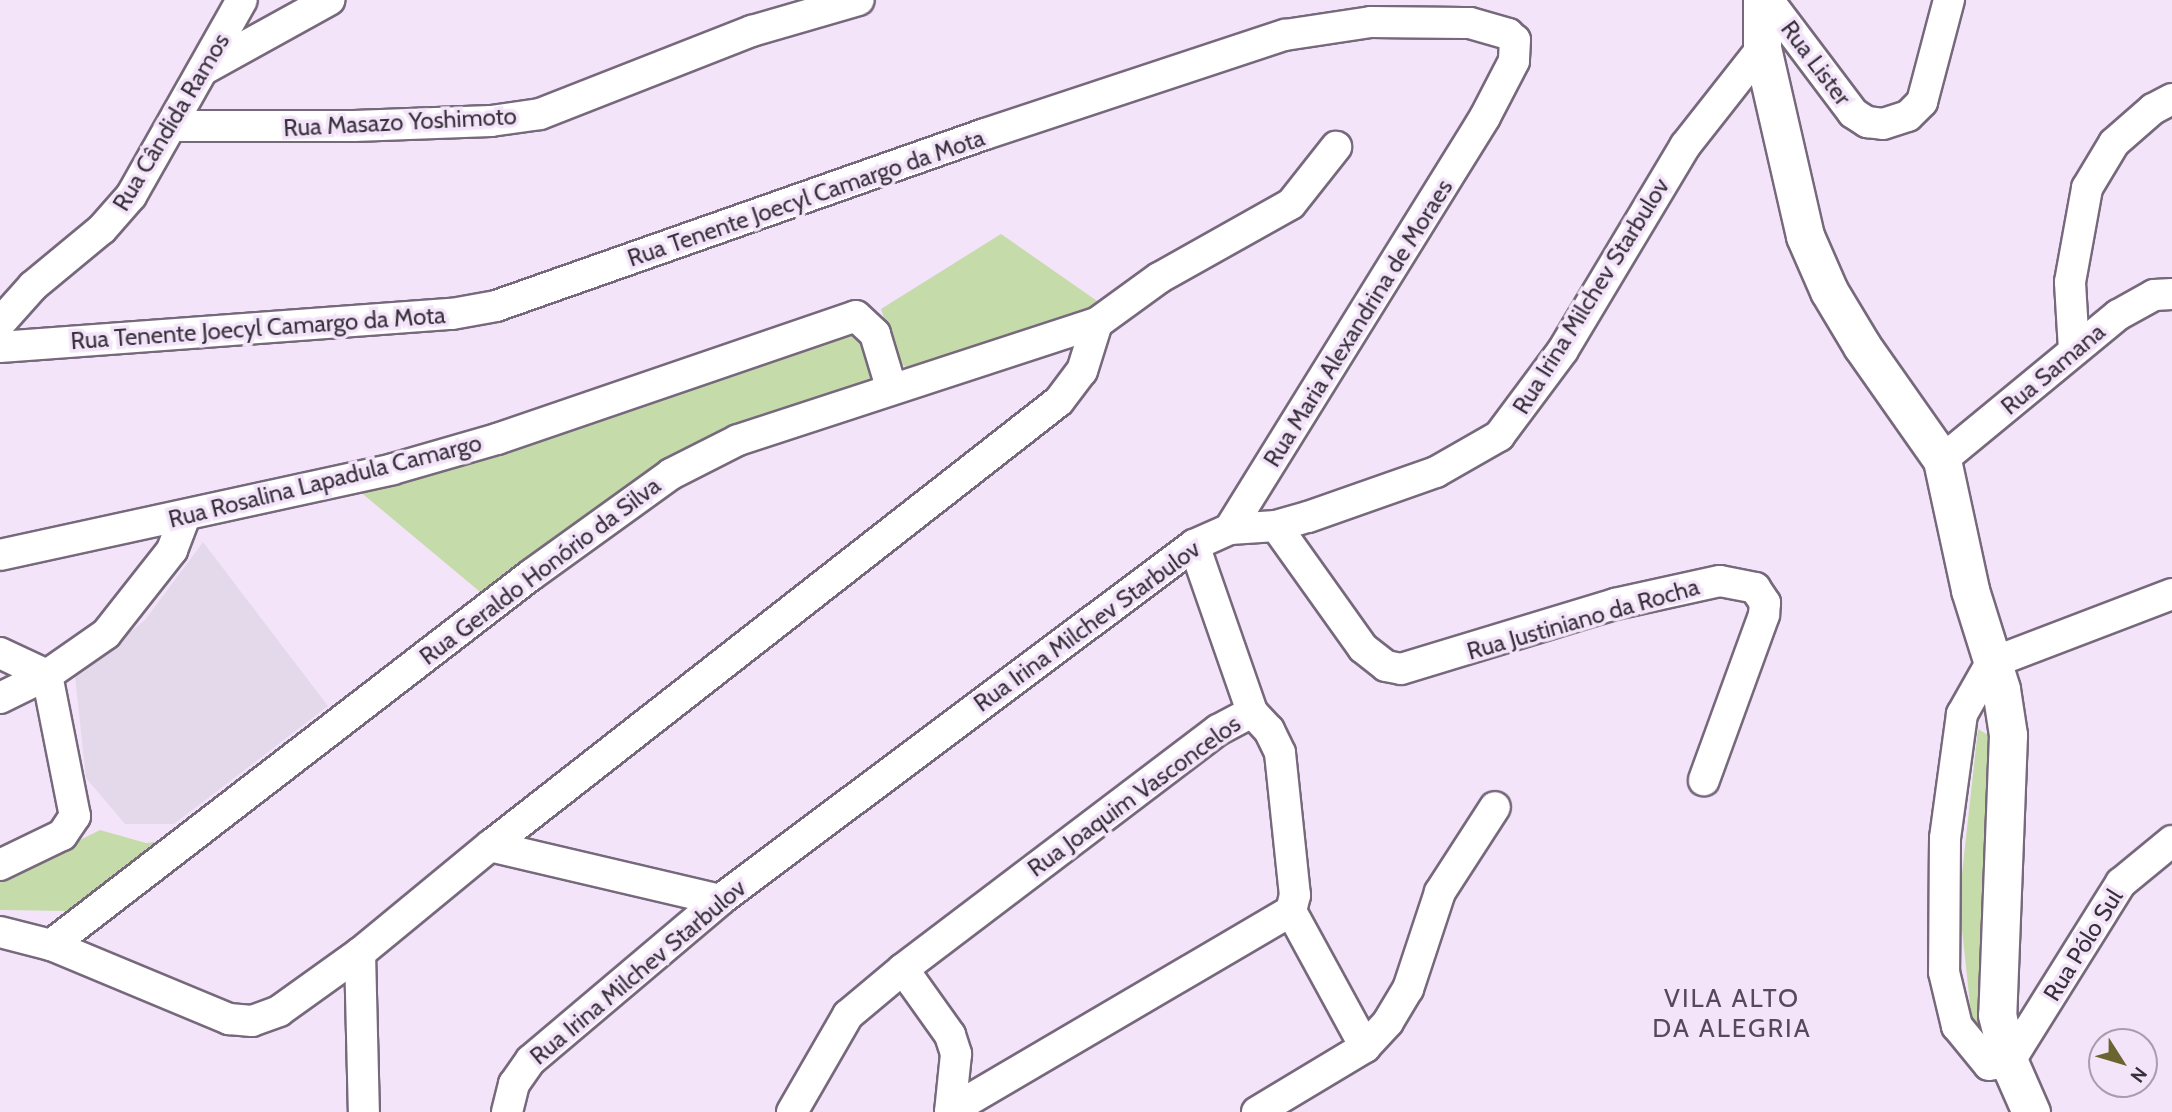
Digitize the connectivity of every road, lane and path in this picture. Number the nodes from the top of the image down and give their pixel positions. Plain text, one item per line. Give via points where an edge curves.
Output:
1 (242, 0) edge
2 (329, 0) edge
3 (859, 0) edge
4 (1762, 0) edge
5 (1768, 0) edge
6 (1949, 0) edge
7 (1762, 48) junction
8 (206, 68) junction
9 (2172, 99) edge
10 (1485, 117) joint
11 (173, 126) junction
12 (1336, 147) dead end
13 (2172, 295) edge
14 (0, 323) edge
15 (1097, 323) junction
16 (0, 347) edge
17 (2074, 350) junction
18 (891, 387) junction
19 (1941, 460) junction
20 (185, 516) junction
21 (1276, 526) junction
22 (1230, 529) junction
23 (1194, 545) junction
24 (0, 555) edge
25 (2172, 594) edge
26 (0, 653) edge
27 (1991, 663) junction
28 (47, 675) junction
29 (0, 698) edge
30 (1252, 712) junction
31 (1704, 780) dead end
32 (1495, 807) dead end
33 (2172, 841) edge
34 (490, 846) junction
35 (0, 865) edge
36 (720, 900) junction
37 (1291, 911) junction
38 (0, 932) edge
39 (51, 945) junction
40 (360, 953) junction
41 (903, 969) junction
42 (1365, 1047) junction
43 (2009, 1062) junction
44 (363, 1112) edge
45 (507, 1112) edge
46 (792, 1112) edge
47 (950, 1112) edge
48 (1257, 1112) edge
49 (2031, 1112) edge

1 - 8 street, Rua Cândida Ramos
2 - 8 street
3 - 11 street, Rua Masazo Yoshimoto via 752,30 540,114 491,121 354,126
4 - 7 main road
5 - 6 street, Rua Lister via 1846,105 1867,122 1883,124 1908,116 1922,102
7 - 19 main road via 1789,181 1814,258 1862,346
7 - 21 street, Rua Irina Milchev Starbulov via 1685,146 1563,350 1499,436 1436,472
8 - 11 street, Rua Cândida Ramos
9 - 17 street via 2153,109 2114,143 2087,188 2070,282
10 - 16 street, Rua Tenente Joecyl Camargo da Mota via 1514,61 1515,40 1508,34 1457,23 1330,26 1285,35 985,134 496,306 452,314
10 - 22 street, Rua Maria Alexandrina de Moraes
11 - 14 street, Rua Cândida Ramos via 117,213 33,286
12 - 15 street, Rua Geraldo Honório da Silva via 1292,204 1159,278
13 - 17 street, Rua Samana via 2137,302
15 - 18 street, Rua Geraldo Honório da Silva
15 - 34 street via 1082,371 1059,401
17 - 19 street, Rua Samana
18 - 20 street, Rua Rosalina Lapadula Camargo via 870,326 856,316 441,456
18 - 39 street, Rua Geraldo Honório da Silva via 738,440 671,474 531,575
19 - 27 main road
20 - 24 street, Rua Rosalina Lapadula Camargo
20 - 28 street via 172,550 122,617 84,652
21 - 22 street, Rua Irina Milchev Starbulov
21 - 31 street, Rua Justiniano da Rocha via 1363,648 1386,666 1401,669 1615,604 1720,581 1755,588 1765,603 1764,615
22 - 23 street, Rua Irina Milchev Starbulov
23 - 30 street
23 - 36 street, Rua Irina Milchev Starbulov
25 - 27 street
26 - 28 street
27 - 43 main road via 2001,689 2008,735 1996,989 1997,1015
27 - 43 street via 1972,690 1955,738 1945,838 1944,963 1950,1007 1965,1041 1989,1065
28 - 29 street
28 - 35 street via 74,822 62,835
30 - 37 street, Rua Joaquim Vasconcelos via 1269,730 1280,753 1295,895
30 - 41 street, Rua Joaquim Vasconcelos via 1218,730
32 - 42 street via 1440,892 1400,1006
33 - 43 street, Rua Pólo Sul via 2121,883
34 - 36 street
34 - 40 street
36 - 45 street, Rua Irina Milchev Starbulov via 531,1060 514,1084
37 - 42 street
37 - 47 street
38 - 39 street
39 - 40 street via 202,1011 252,1021 279,1011
40 - 44 street
41 - 46 street via 848,1015
41 - 47 street via 950,1035 956,1054
42 - 48 street
43 - 49 main road

